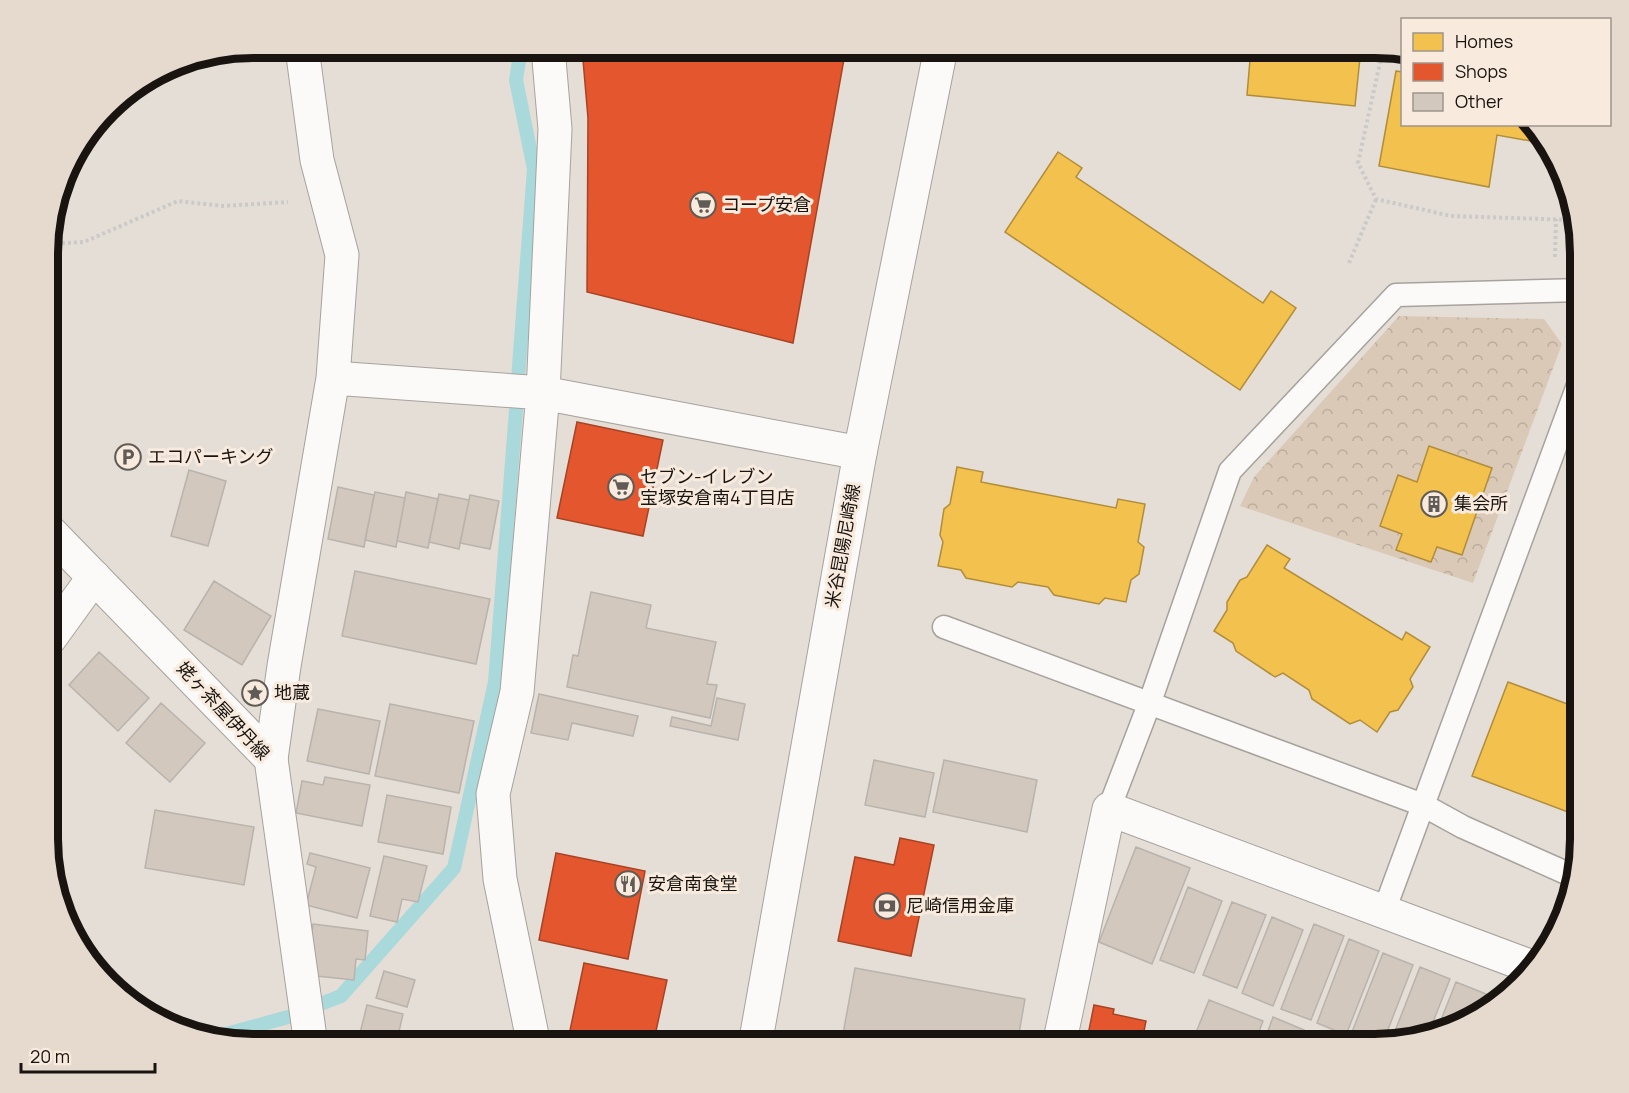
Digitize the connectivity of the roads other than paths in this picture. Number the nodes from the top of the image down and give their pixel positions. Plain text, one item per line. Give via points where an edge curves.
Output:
1 (939, 58) edge
2 (303, 59) edge
3 (549, 59) edge
4 (1570, 290) edge
5 (333, 378) junction
6 (543, 393) junction
7 (1570, 406) edge
8 (860, 453) junction
9 (58, 540) edge
10 (94, 577) junction
11 (58, 627) edge
12 (944, 627) dead end
13 (1150, 702) junction
14 (271, 759) junction
15 (1423, 805) junction
16 (1109, 808) junction
17 (1567, 873) edge
18 (1384, 911) junction
19 (1524, 964) edge
20 (308, 1034) edge
21 (532, 1034) edge
22 (757, 1034) edge
23 (1061, 1034) edge

1 - 8 street, 米谷昆陽尼崎線
2 - 5 street via 317,160 342,255
3 - 6 street via 555,129
4 - 13 lane via 1396,295 1230,471
5 - 6 street
5 - 14 street
6 - 8 street
6 - 21 street via 517,692 493,794 500,879
7 - 15 lane
8 - 22 street, 米谷昆陽尼崎線
9 - 10 street, 姥ヶ茶屋伊丹線
10 - 11 street
10 - 14 street, 姥ヶ茶屋伊丹線
12 - 13 lane
13 - 15 lane
13 - 16 lane
14 - 20 street, 姥ヶ茶屋伊丹線
15 - 17 lane
15 - 18 lane
16 - 18 street
16 - 23 street
18 - 19 street

